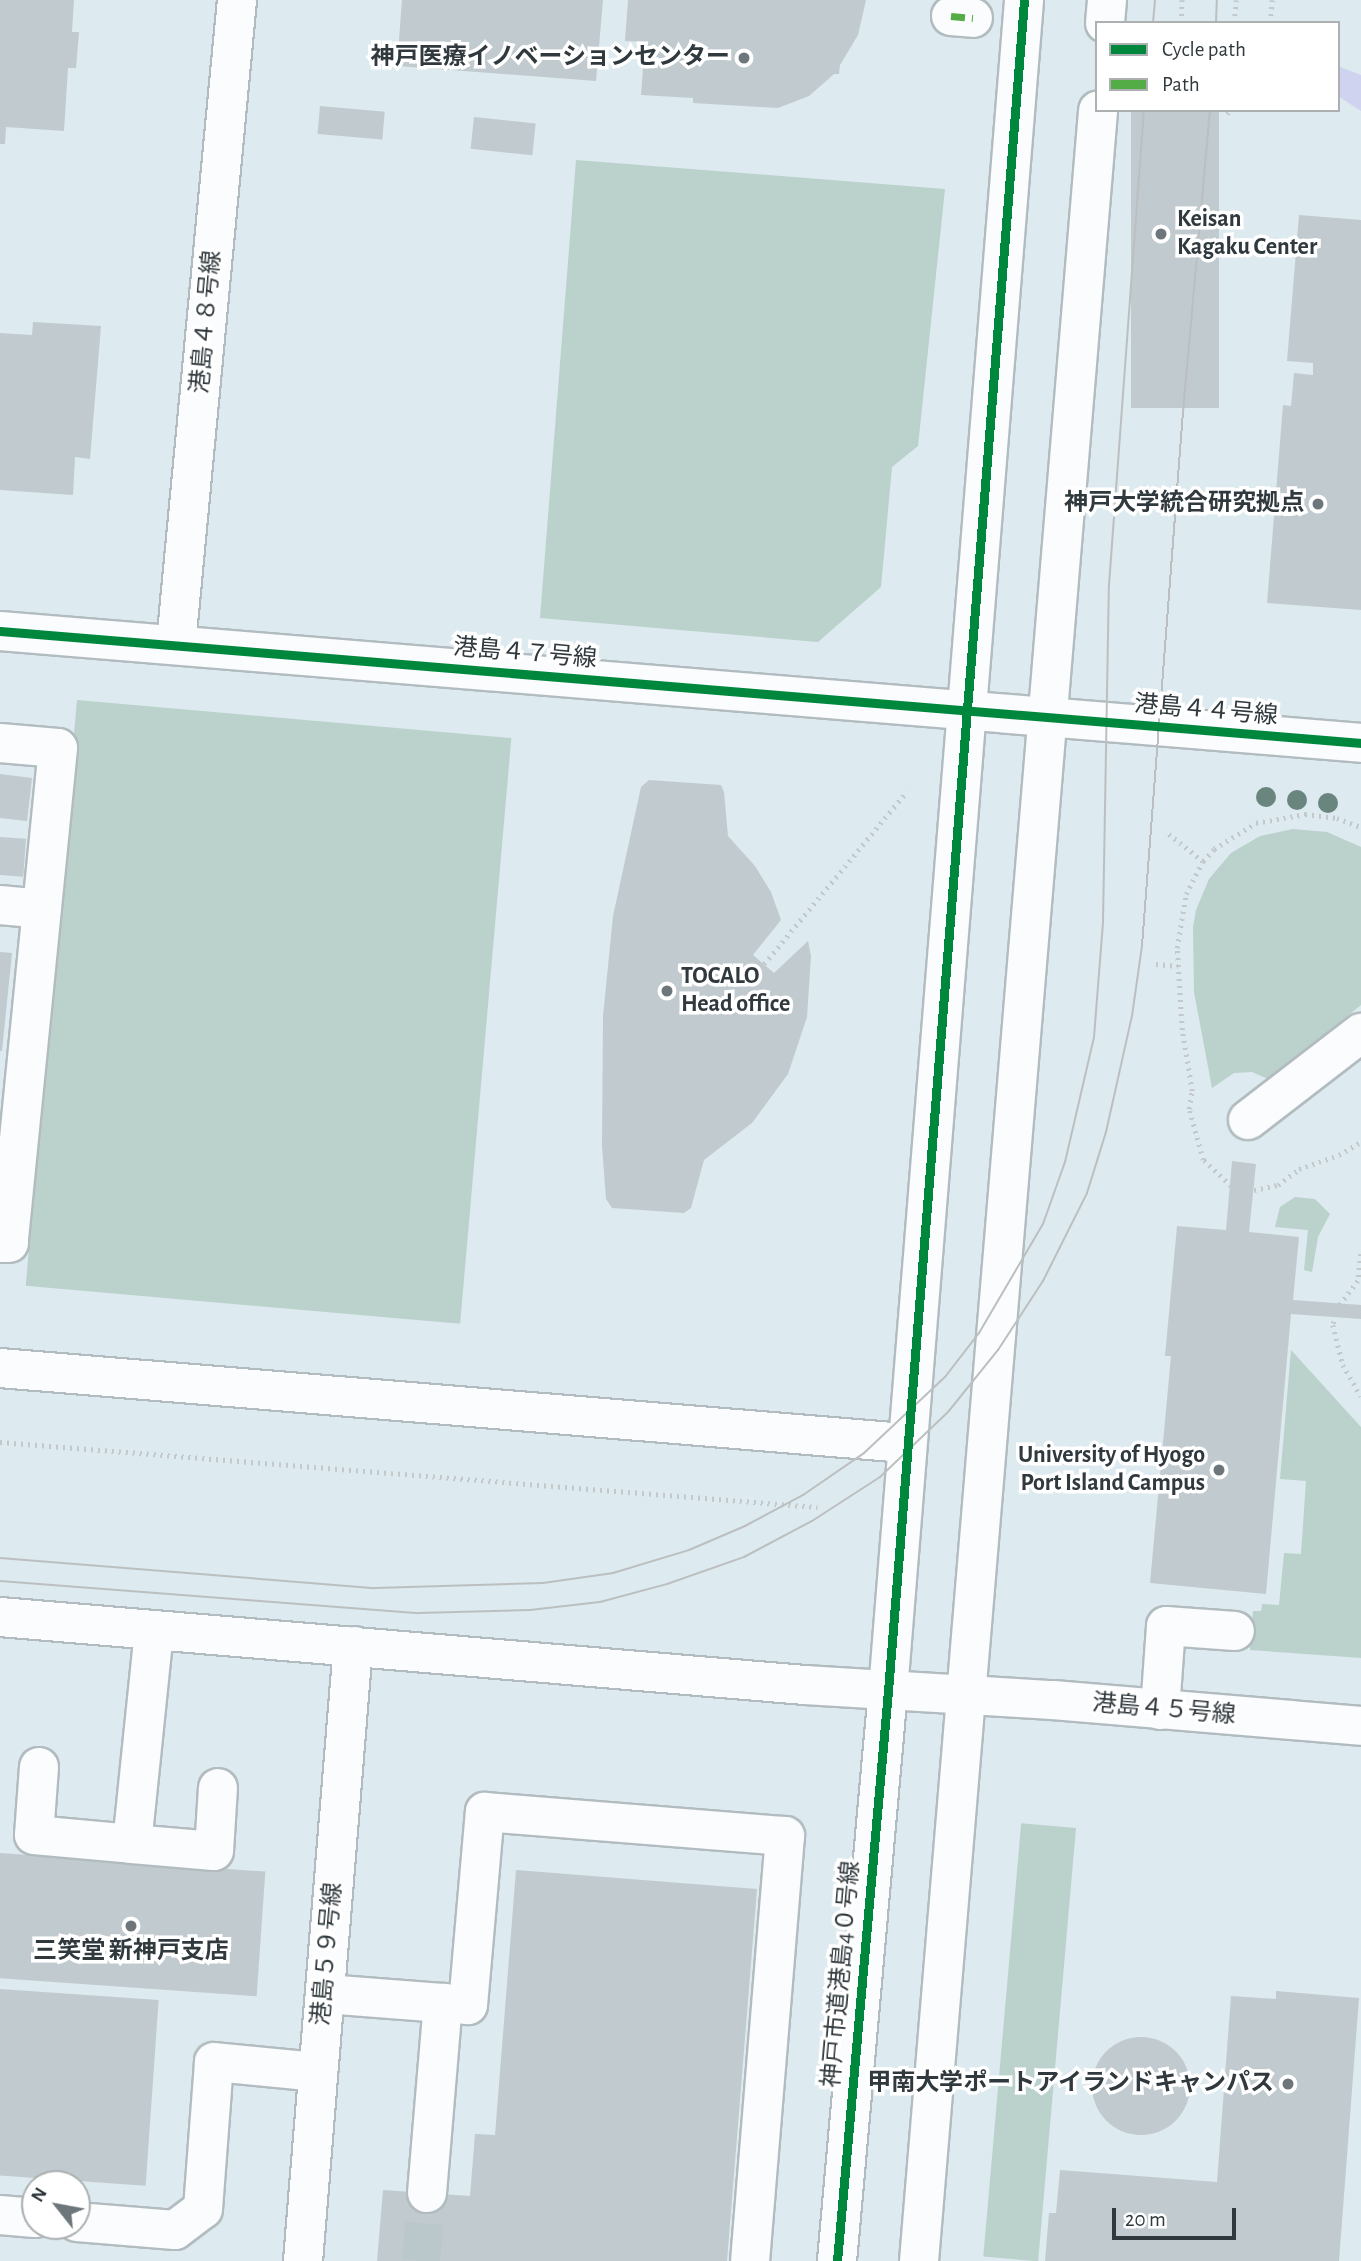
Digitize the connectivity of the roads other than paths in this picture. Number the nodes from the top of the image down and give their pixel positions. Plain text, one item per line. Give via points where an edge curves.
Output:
1 (237, 0) edge
2 (1024, 0) edge
3 (1107, 0) edge
4 (1105, 21) edge
5 (1098, 112) edge
6 (0, 631) edge
7 (176, 644) junction
8 (965, 709) junction
9 (1047, 716) junction
10 (0, 743) edge
11 (1361, 743) edge
12 (0, 905) edge
13 (41, 909) junction
14 (1361, 1033) edge
15 (1248, 1120) dead end
16 (0, 1243) edge
17 (0, 1368) edge
18 (905, 1443) junction
19 (0, 1617) edge
20 (153, 1631) junction
21 (1235, 1631) dead end
22 (354, 1646) junction
23 (888, 1691) junction
24 (967, 1694) junction
25 (1160, 1710) junction
26 (1361, 1726) edge
27 (39, 1767) dead end
28 (218, 1788) dead end
29 (132, 1844) junction
30 (325, 1994) junction
31 (443, 2003) junction
32 (318, 2072) junction
33 (427, 2193) tunnel mouth
34 (0, 2216) edge
35 (21, 2217) edge
36 (91, 2223) edge
37 (303, 2261) edge
38 (750, 2261) edge
39 (837, 2261) edge
40 (919, 2261) edge

1 - 7 street, 港島４８号線
2 - 8 street, 神戸市道港島4０号線
3 - 4 street
5 - 9 street
6 - 7 street, 港島４７号線
7 - 8 street, 港島４７号線
8 - 9 street, 港島４７号線
8 - 18 street, 神戸市道港島4０号線
9 - 11 street, 港島４４号線
9 - 24 street
10 - 13 street via 58,748
12 - 13 street
13 - 16 street via 9,1244
14 - 15 street
17 - 18 street
18 - 23 street, 神戸市道港島4０号線
19 - 20 street, 港島４５号線
20 - 22 street, 港島４５号線
20 - 29 street
21 - 25 street via 1166,1626
22 - 23 street, 港島４５号線
22 - 30 street, 港島５９号線
23 - 24 street, 港島４５号線
23 - 39 street, 神戸市道港島4０号線
24 - 25 street, 港島４５号線
24 - 40 street
25 - 26 street, 港島４５号線
27 - 29 street via 34,1835
28 - 29 street via 214,1851
30 - 31 street
30 - 32 street, 港島５９号線
31 - 33 street
31 - 38 street via 468,2005 485,1812 785,1836
32 - 36 street via 214,2063 204,2209 175,2230
32 - 37 street, 港島５９号線
34 - 35 street

